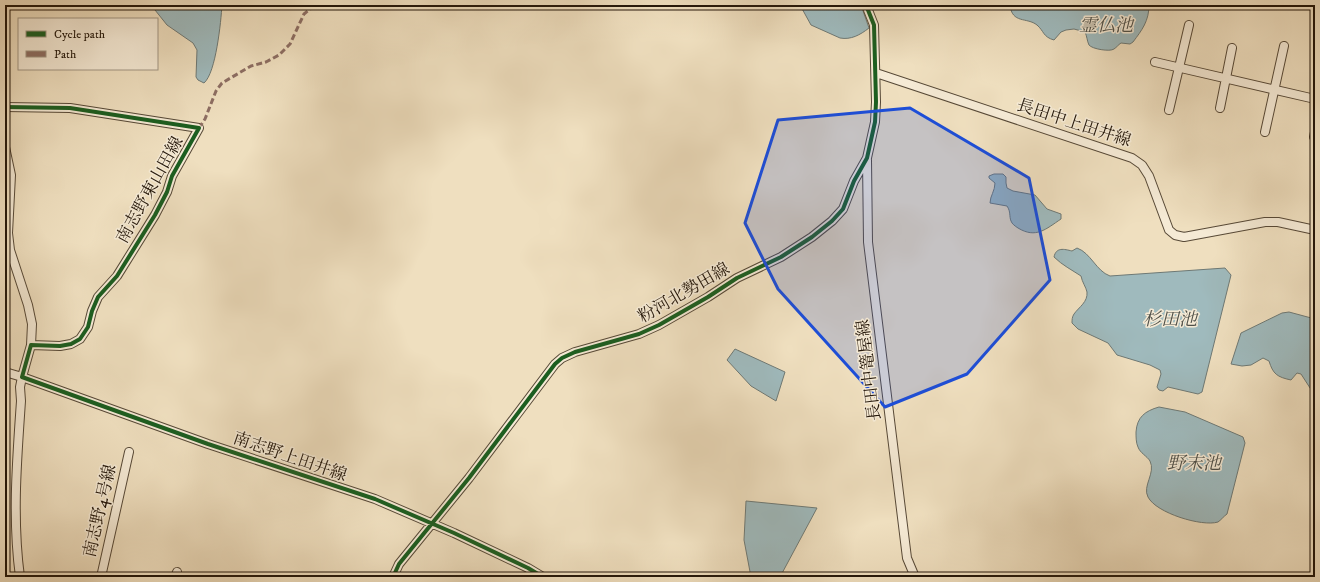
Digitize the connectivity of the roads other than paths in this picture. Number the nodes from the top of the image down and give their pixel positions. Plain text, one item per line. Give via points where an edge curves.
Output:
1 (866, 5) edge
2 (1189, 25) dead end
3 (1284, 46) dead end
4 (1232, 48) dead end
5 (1155, 62) dead end
6 (1179, 67) junction
7 (876, 73) junction
8 (1226, 78) junction
9 (1274, 90) junction
10 (1315, 99) edge
11 (5, 107) edge
12 (1220, 108) dead end
13 (1169, 110) dead end
14 (1265, 132) dead end
15 (5, 147) edge
16 (867, 158) junction
17 (1315, 230) edge
18 (31, 345) junction
19 (5, 372) edge
20 (22, 377) junction
21 (129, 452) dead end
22 (432, 523) junction
23 (20, 577) edge
24 (101, 577) edge
25 (393, 577) edge
26 (542, 577) edge
27 (915, 577) edge

1 - 7 street, 粉河北勢田線 via 874,25
2 - 6 street
3 - 9 street
4 - 8 street
5 - 6 street
6 - 8 street
6 - 13 street
7 - 16 street, 粉河北勢田線 via 875,122
7 - 17 street, 長田中上田井線 via 1132,158 1142,165 1149,176 1169,230 1175,235 1191,236 1265,222 1278,222
8 - 9 street
8 - 12 street
9 - 10 street
9 - 14 street
11 - 18 street, 南志野東山田線 via 70,108 199,128 172,176 155,215 117,276 98,297 88,327 80,339 60,346
15 - 18 street via 11,175 8,233 10,250 28,305 32,324
16 - 22 street, 粉河北勢田線 via 843,209 812,237 659,325 639,334 562,358
16 - 27 street, 長田中篭屋線 via 868,242 907,558
18 - 20 street
19 - 20 street, 南志野上田井線
20 - 22 street, 南志野上田井線 via 208,444 375,500
20 - 23 street via 15,519
21 - 24 street, 南志野4号線
22 - 25 street, 粉河北勢田線 via 399,564
22 - 26 street, 南志野上田井線

